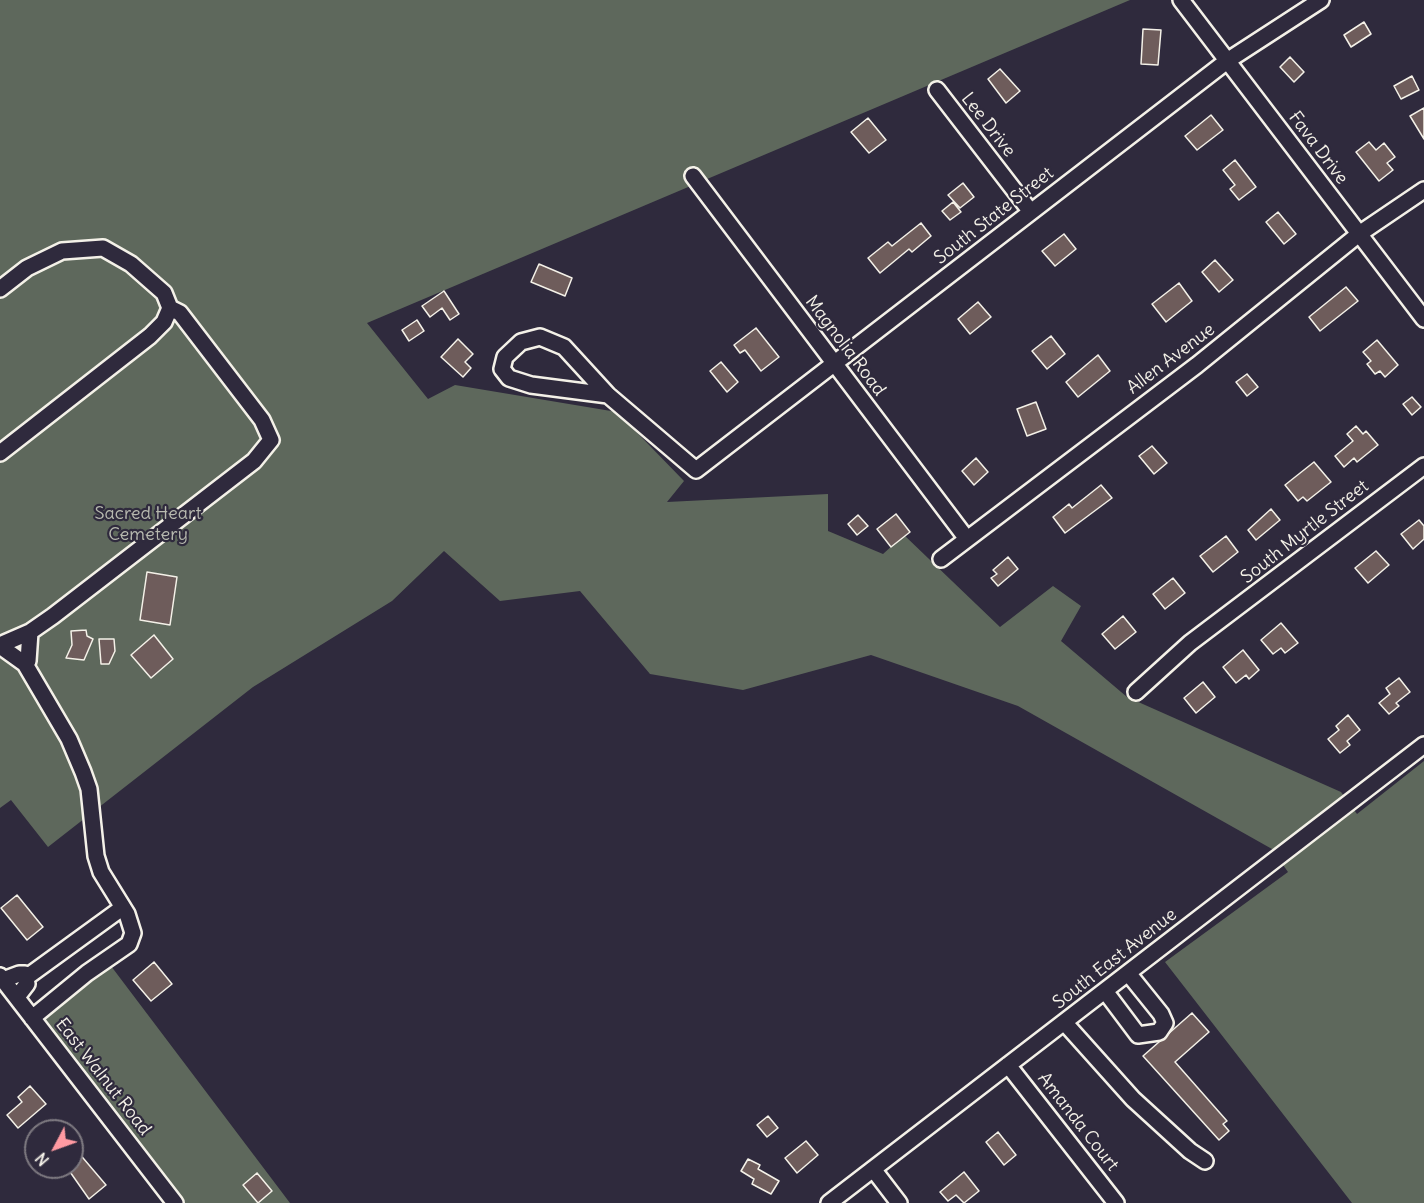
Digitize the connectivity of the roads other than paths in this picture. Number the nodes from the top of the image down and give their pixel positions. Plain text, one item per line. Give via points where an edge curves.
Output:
1 (1181, 0) edge
2 (1321, 0) edge
3 (1227, 61) junction
4 (937, 90) dead end
5 (693, 176) dead end
6 (1424, 190) edge
7 (1031, 212) junction
8 (1359, 234) junction
9 (2, 284) edge
10 (170, 308) junction
11 (1424, 319) edge
12 (834, 364) junction
13 (608, 395) junction
14 (0, 453) edge
15 (1424, 466) edge
16 (967, 539) junction
17 (940, 559) dead end
18 (30, 632) junction
19 (0, 646) edge
20 (25, 664) junction
21 (1136, 692) dead end
22 (1424, 745) edge
23 (122, 908) junction
24 (1128, 973) junction
25 (27, 977) junction
26 (6, 988) edge
27 (1105, 990) junction
28 (32, 1018) junction
29 (1064, 1022) junction
30 (1008, 1065) junction
31 (1205, 1161) dead end
32 (873, 1169) junction
33 (175, 1203) edge
34 (829, 1203) edge
35 (899, 1203) edge
36 (1116, 1203) edge

1 - 3 street, Fava Drive
2 - 3 street, South State Street
3 - 7 street, South State Street
3 - 8 street, Fava Drive
4 - 7 street, Lee Drive
5 - 12 street, Magnolia Road
6 - 8 street, Allen Avenue
7 - 12 street, South State Street
8 - 11 street, Fava Drive
8 - 16 street, Allen Avenue via 1215,351
9 - 10 street via 62,251 103,248 131,264 164,293
10 - 14 street via 164,322 150,336
10 - 18 street via 180,313 262,420 271,440 254,461
12 - 13 street, South State Street via 696,470
12 - 16 street, Magnolia Road
13 - 13 street via 564,347 540,337 521,342 505,357 502,369 509,378 531,386
15 - 21 street, South Myrtle Street via 1163,665
16 - 17 street, Allen Avenue
18 - 19 street
18 - 20 street
19 - 20 street
20 - 23 street via 69,739 83,772 89,789 96,856 101,873
22 - 24 street, South East Avenue
23 - 25 street
23 - 28 street via 132,927 129,944
24 - 27 street, South East Avenue
24 - 27 street via 1161,1014 1165,1023 1159,1032 1138,1035
25 - 26 street via 19,974
25 - 26 street via 27,984
26 - 28 street, East Walnut Road
27 - 29 street, South East Avenue
28 - 33 street, East Walnut Road
29 - 30 street, South East Avenue
29 - 31 street via 1133,1100
30 - 32 street, South East Avenue
30 - 36 street, Amanda Court
32 - 34 street, South East Avenue
32 - 35 street

